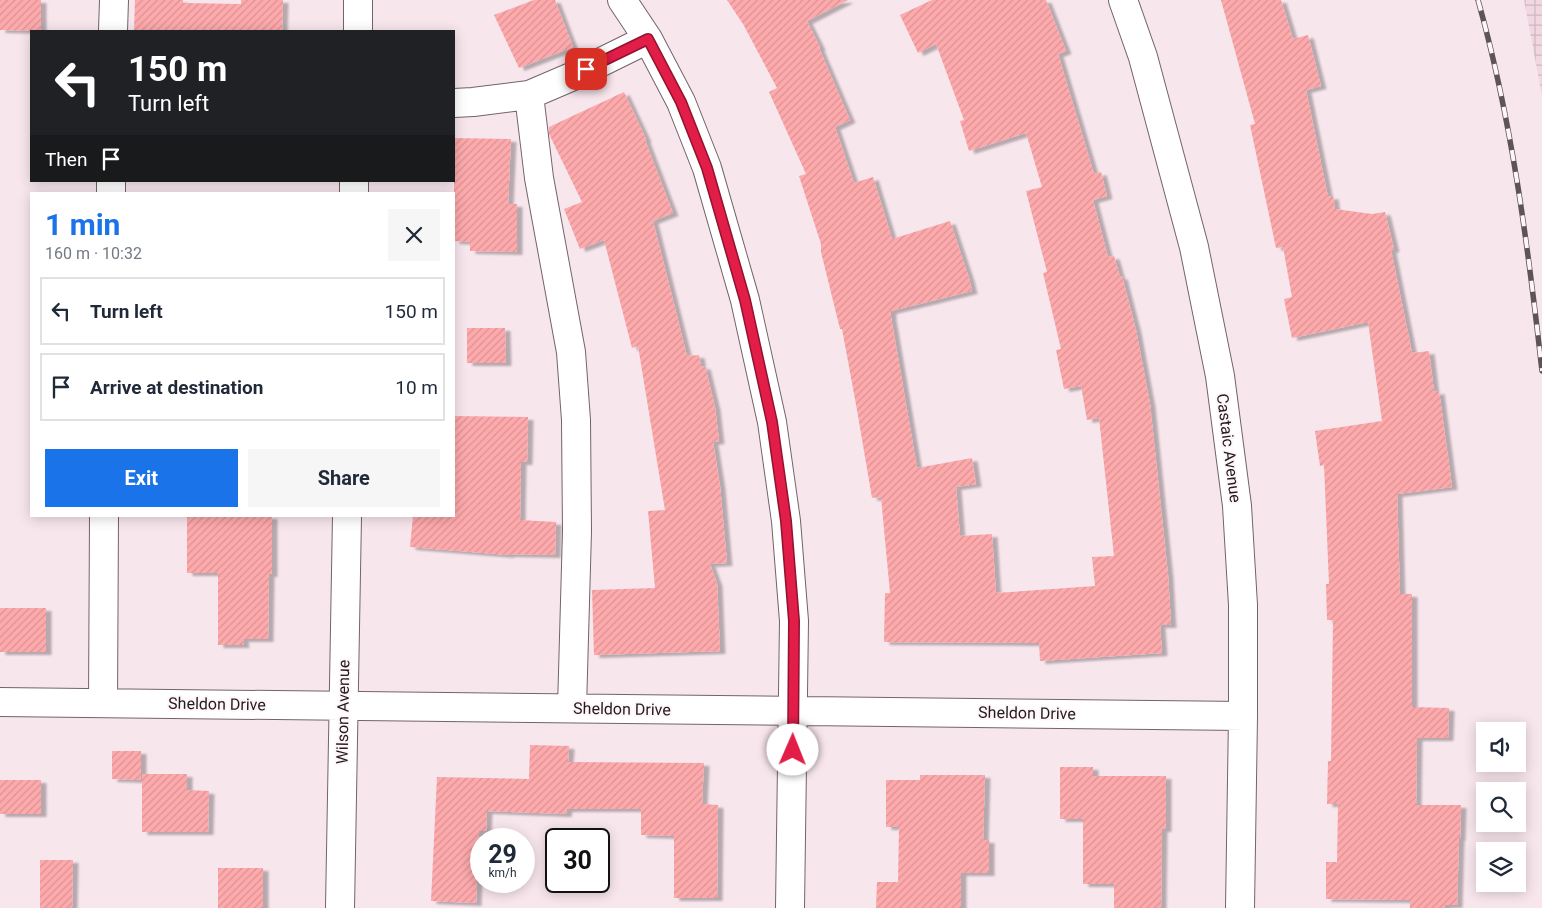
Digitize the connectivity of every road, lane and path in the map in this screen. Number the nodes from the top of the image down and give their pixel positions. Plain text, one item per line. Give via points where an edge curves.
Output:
1 (114, 0) edge
2 (358, 0) edge
3 (622, 0) edge
4 (1124, 0) edge
5 (113, 30) edge
6 (358, 30) edge
7 (648, 39) junction
8 (529, 95) junction
9 (455, 102) edge
10 (104, 517) edge
11 (347, 517) edge
12 (0, 702) edge
13 (103, 703) junction
14 (343, 706) junction
15 (572, 708) junction
16 (794, 711) junction
17 (1243, 716) junction
18 (340, 908) edge
19 (790, 908) edge
20 (1240, 908) edge

1 - 5 street
2 - 6 street
3 - 7 street
4 - 17 street, Castaic Avenue via 1144,57 1194,247 1220,376 1236,506 1243,605
7 - 8 street
7 - 16 street via 681,102 707,168 745,300 770,413 786,521 794,621
8 - 9 street
8 - 15 street via 539,178 571,352 576,420 578,531
10 - 13 street
11 - 14 street, Wilson Avenue
12 - 13 street, Sheldon Drive
13 - 14 street, Sheldon Drive
14 - 15 street, Sheldon Drive
14 - 18 street, Wilson Avenue
15 - 16 street, Sheldon Drive
16 - 17 street, Sheldon Drive
16 - 19 street
17 - 20 street, Castaic Avenue

